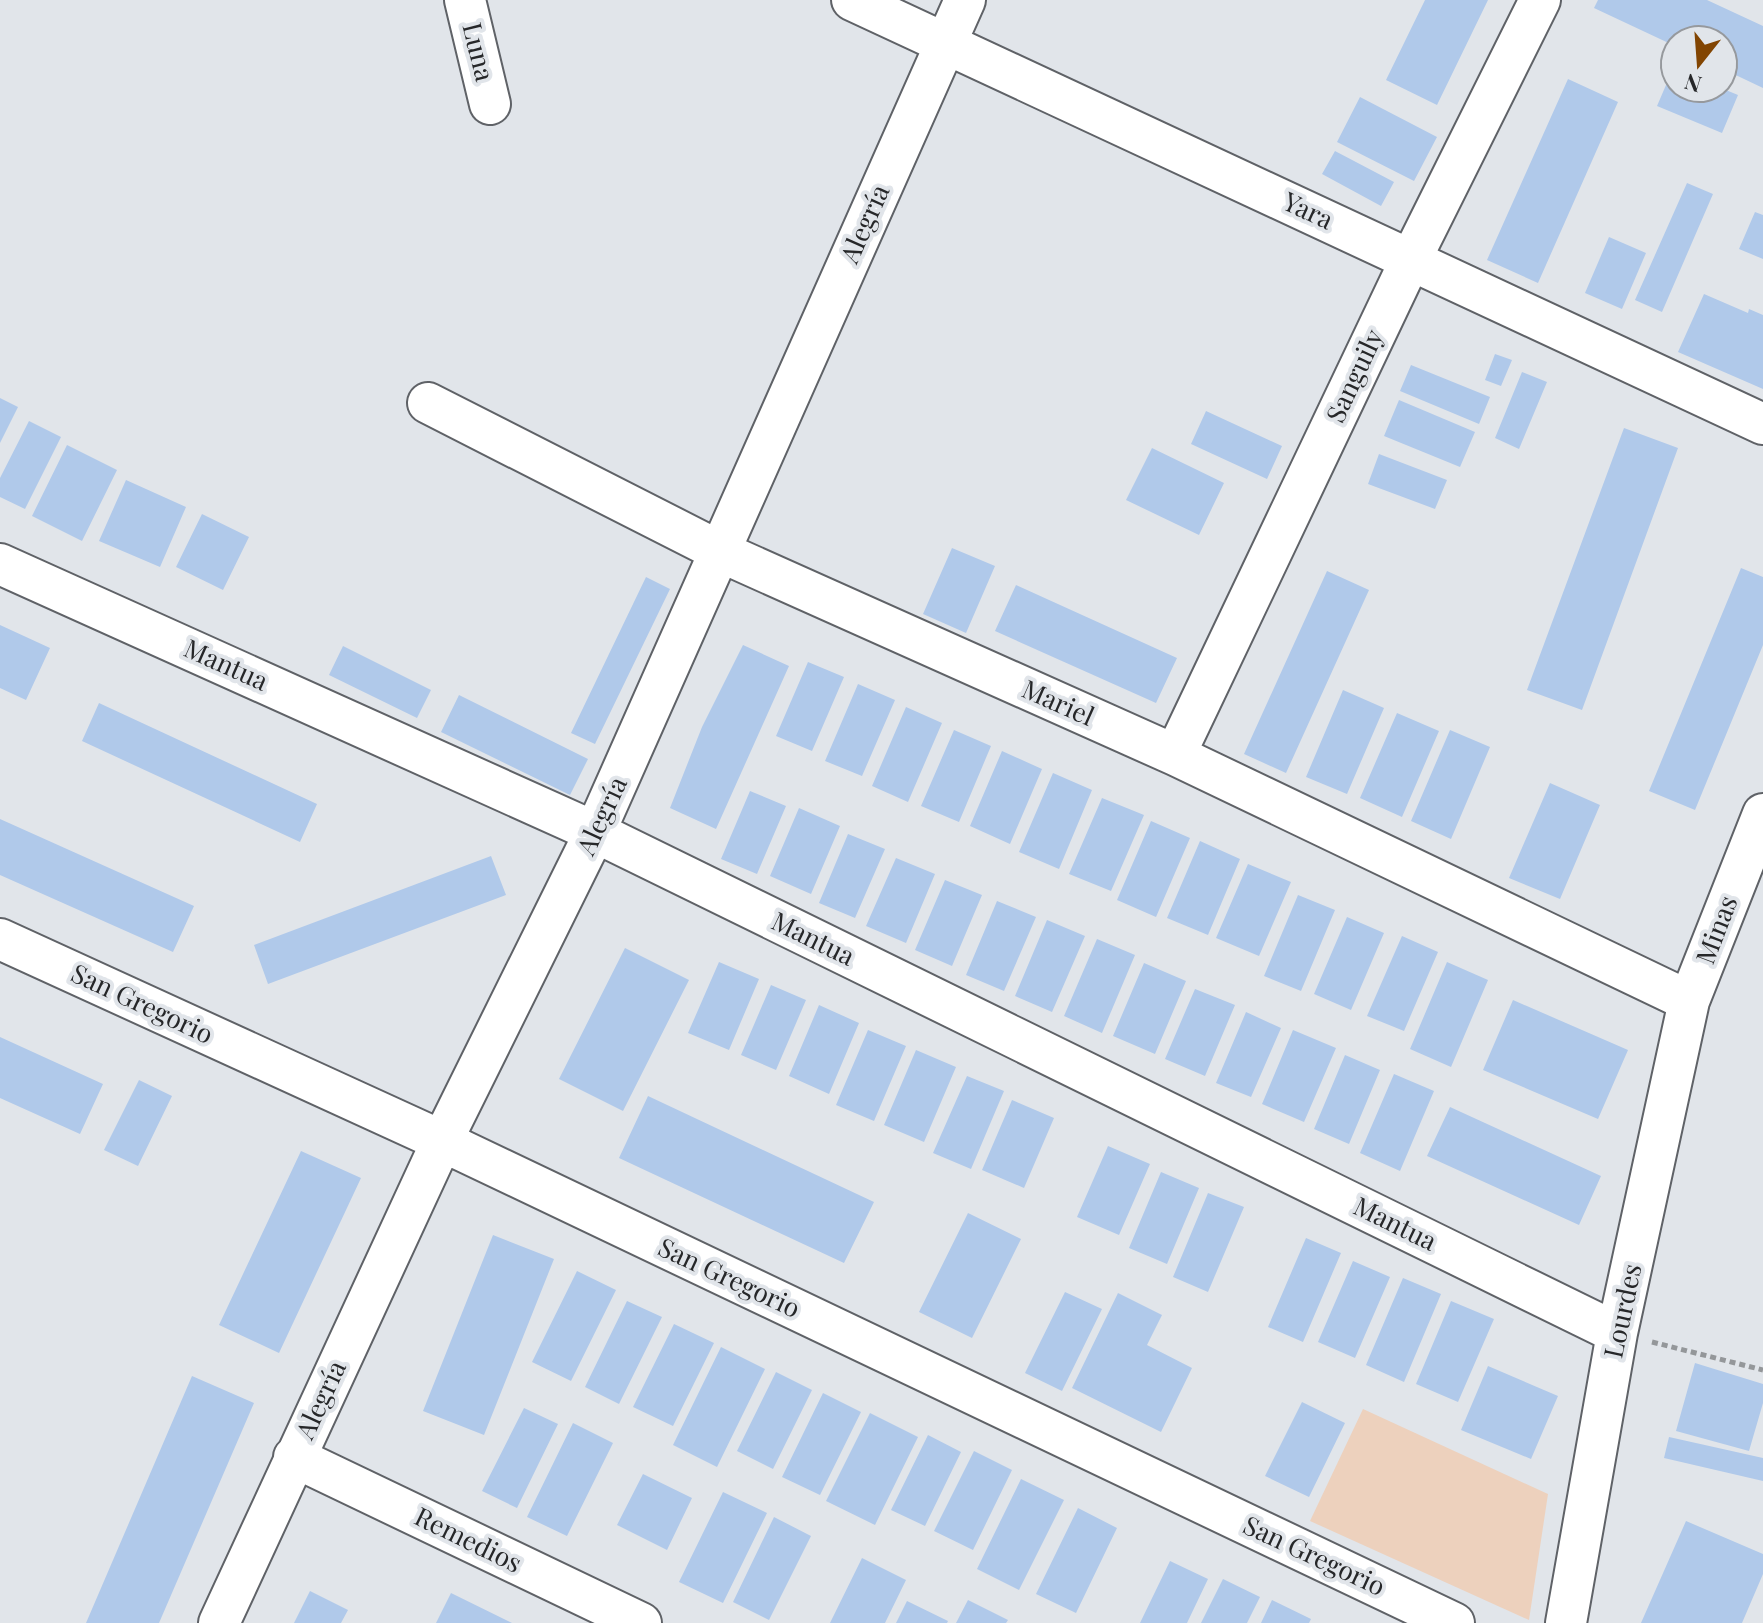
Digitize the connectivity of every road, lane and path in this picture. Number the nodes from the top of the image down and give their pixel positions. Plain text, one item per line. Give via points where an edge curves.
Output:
1 (465, 0) edge
2 (852, 0) edge
3 (965, 0) edge
4 (1540, 0) edge
5 (945, 41) junction
6 (490, 104) dead end
7 (1411, 259) junction
8 (428, 403) dead end
9 (1763, 424) edge
10 (721, 552) junction
11 (0, 564) edge
12 (1175, 755) junction
13 (1763, 814) edge
14 (595, 832) junction
15 (0, 939) edge
16 (1689, 1001) junction
17 (442, 1141) junction
18 (1617, 1333) junction
19 (1763, 1370) edge
20 (294, 1457) junction
21 (219, 1623) edge
22 (641, 1623) edge
23 (1454, 1623) edge
24 (1566, 1623) edge

1 - 6 street, Luna
2 - 5 street, Yara
3 - 5 street, Alegría
4 - 7 street, Sanguily
5 - 7 street, Yara
5 - 10 street, Alegría
7 - 9 street, Yara
7 - 12 street, Sanguily
8 - 10 street, Mariel
10 - 12 street, Mariel
10 - 14 street, Alegría
11 - 14 street, Mantua
12 - 16 street, Mariel
13 - 16 street, Minas
14 - 17 street, Alegría
14 - 18 street, Mantua
15 - 17 street, San Gregorio
16 - 18 street, Lourdes
17 - 20 street, Alegría
17 - 23 street, San Gregorio
18 - 19 path
18 - 24 street, Lourdes
20 - 21 street, Alegría
20 - 22 street, Remedios

